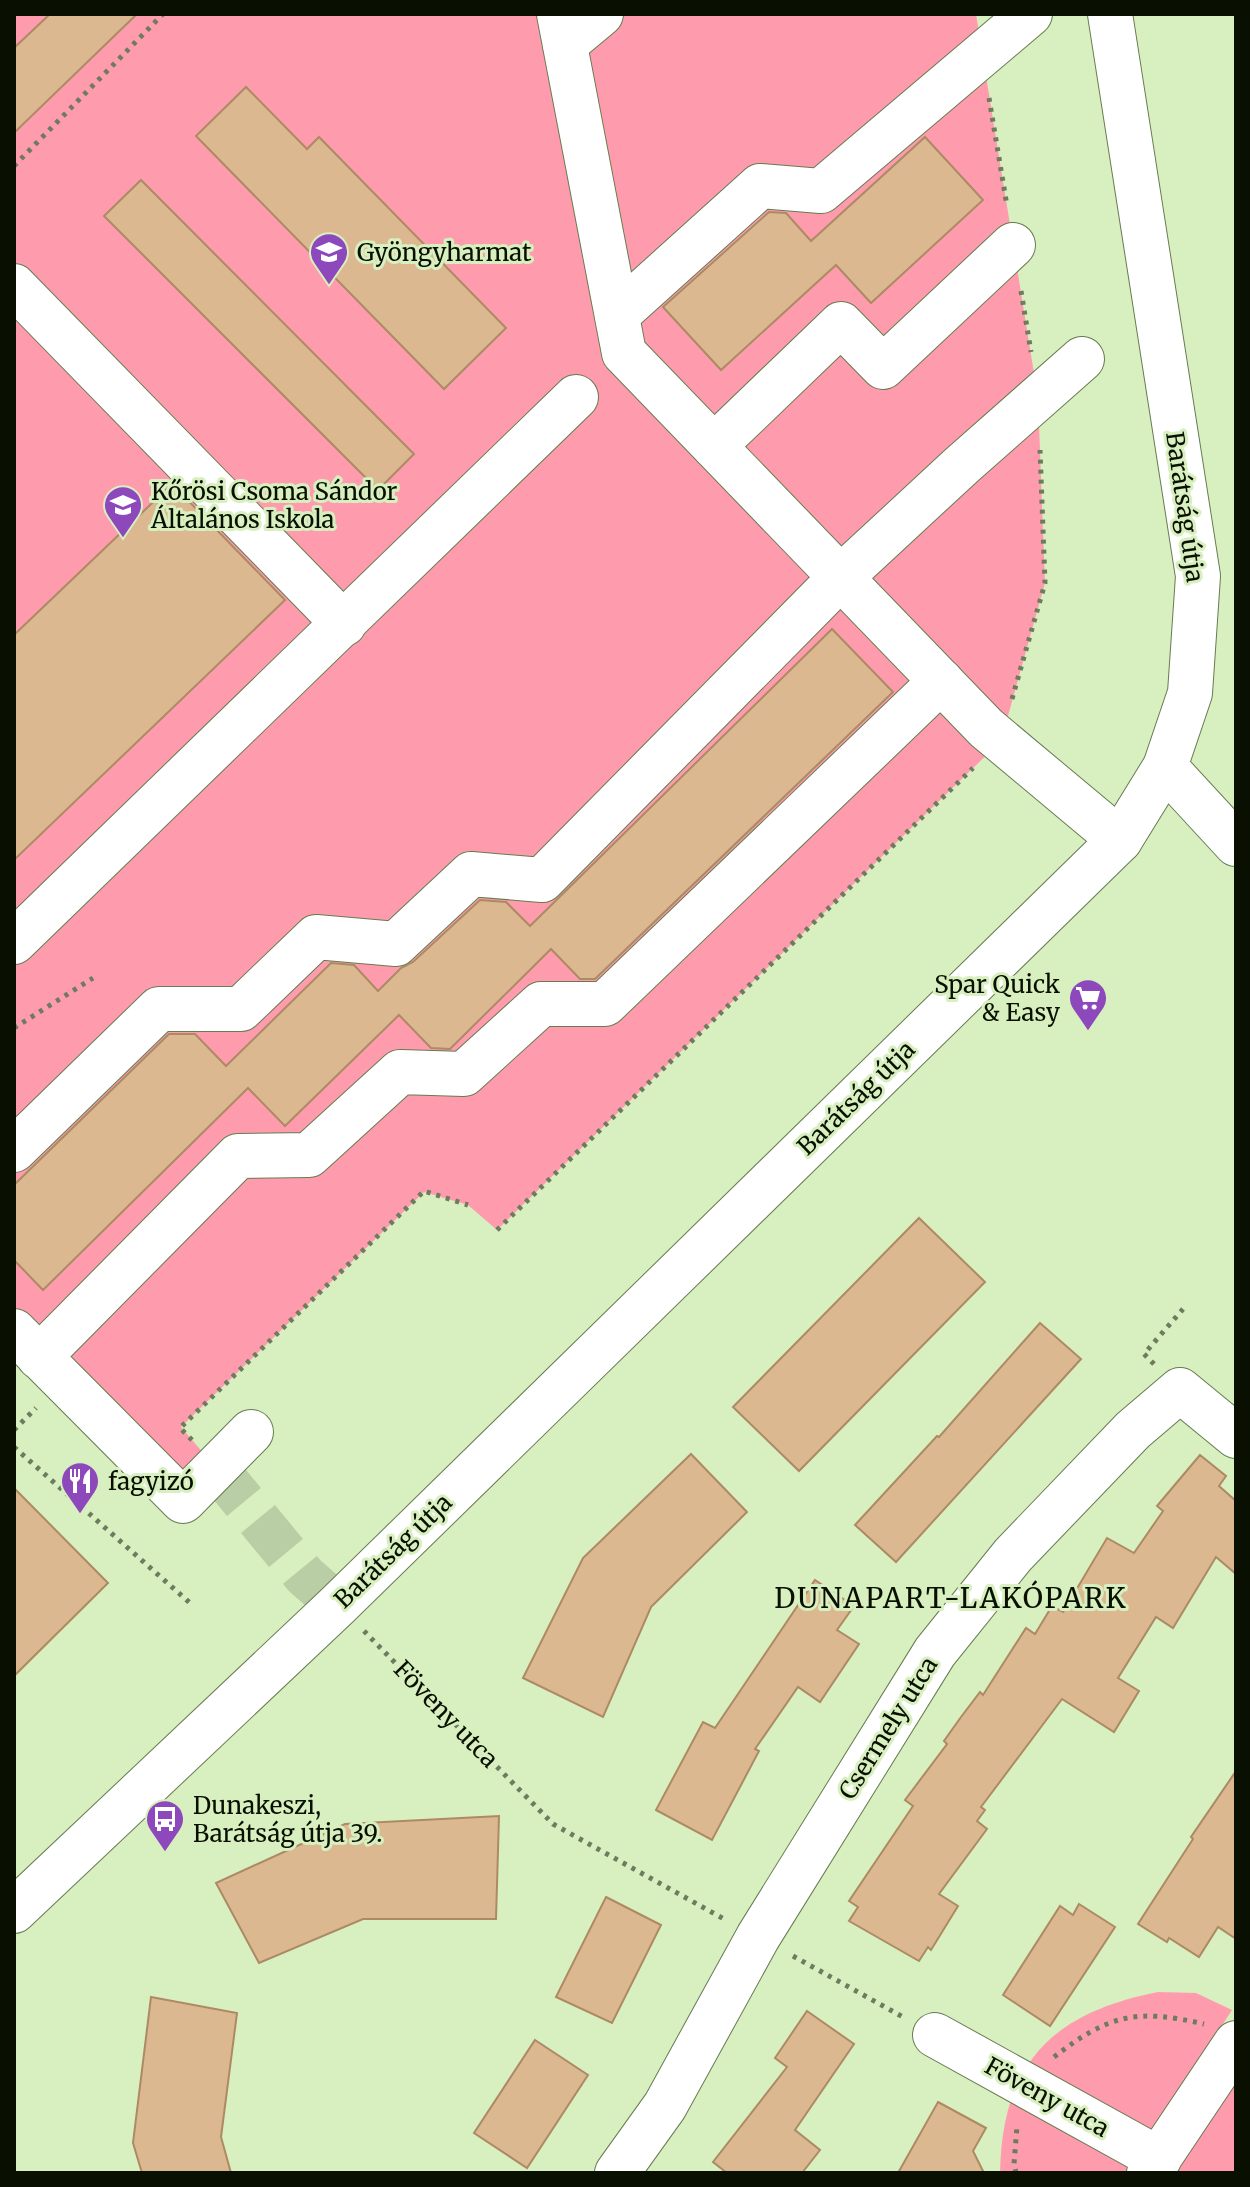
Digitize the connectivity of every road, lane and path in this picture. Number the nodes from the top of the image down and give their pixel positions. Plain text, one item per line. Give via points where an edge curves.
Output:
1 (163, 14) edge
2 (601, 14) edge
3 (1030, 14) edge
4 (1110, 14) edge
5 (562, 29) edge
6 (14, 166) edge
7 (1013, 245) dead end
8 (14, 286) edge
9 (617, 315) junction
10 (1082, 359) dead end
11 (576, 397) dead end
12 (714, 446) junction
13 (841, 577) junction
14 (344, 624) junction
15 (941, 681) junction
16 (1001, 741) junction
17 (1165, 767) junction
18 (1120, 840) junction
19 (1236, 844) edge
20 (14, 942) edge
21 (93, 978) dead end
22 (14, 1028) edge
23 (14, 1150) edge
24 (468, 1205) dead end
25 (497, 1230) dead end
26 (1183, 1309) dead end
27 (26, 1344) edge
28 (1180, 1390) junction
29 (251, 1432) dead end
30 (1236, 1436) edge
31 (14, 1447) edge
32 (216, 1468) junction
33 (190, 1603) dead end
34 (338, 1605) junction
35 (553, 1824) dead end
36 (14, 1911) edge
37 (935, 2035) dead end
38 (1226, 2036) edge
39 (1025, 2085) junction
40 (1154, 2166) edge
41 (617, 2173) edge
42 (1016, 2173) edge

1 - 6 path
2 - 5 street
3 - 9 street via 821,191 760,186
4 - 17 street, Barátság útja via 1198,576 1190,693
5 - 9 street
7 - 12 street via 883,367 841,324
8 - 14 street
9 - 12 street via 624,353
10 - 13 street
11 - 14 street
12 - 13 street
13 - 15 street
13 - 23 street via 542,880 471,874 396,944 316,937 241,1009 159,1009
14 - 20 street
15 - 16 street
15 - 27 street via 605,1004 541,1004 464,1074 400,1072 309,1155 238,1156
16 - 18 street
16 - 25 path
17 - 18 street, Barátság útja
17 - 19 street
18 - 34 street, Barátság útja
21 - 22 path
24 - 32 path via 424,1191 180,1428
26 - 28 path via 1144,1354
27 - 32 street via 183,1501
28 - 30 street
28 - 41 street, Csermely utca via 1133,1430 1013,1555 935,1652 758,1937 665,2106
29 - 32 street
31 - 33 path
34 - 35 path, Föveny utca
34 - 36 street, Barátság útja
37 - 39 street, Föveny utca
38 - 39 path via 1206,2024 1165,2015 1124,2018 1085,2033
38 - 40 street
39 - 40 street, Föveny utca
39 - 42 path

